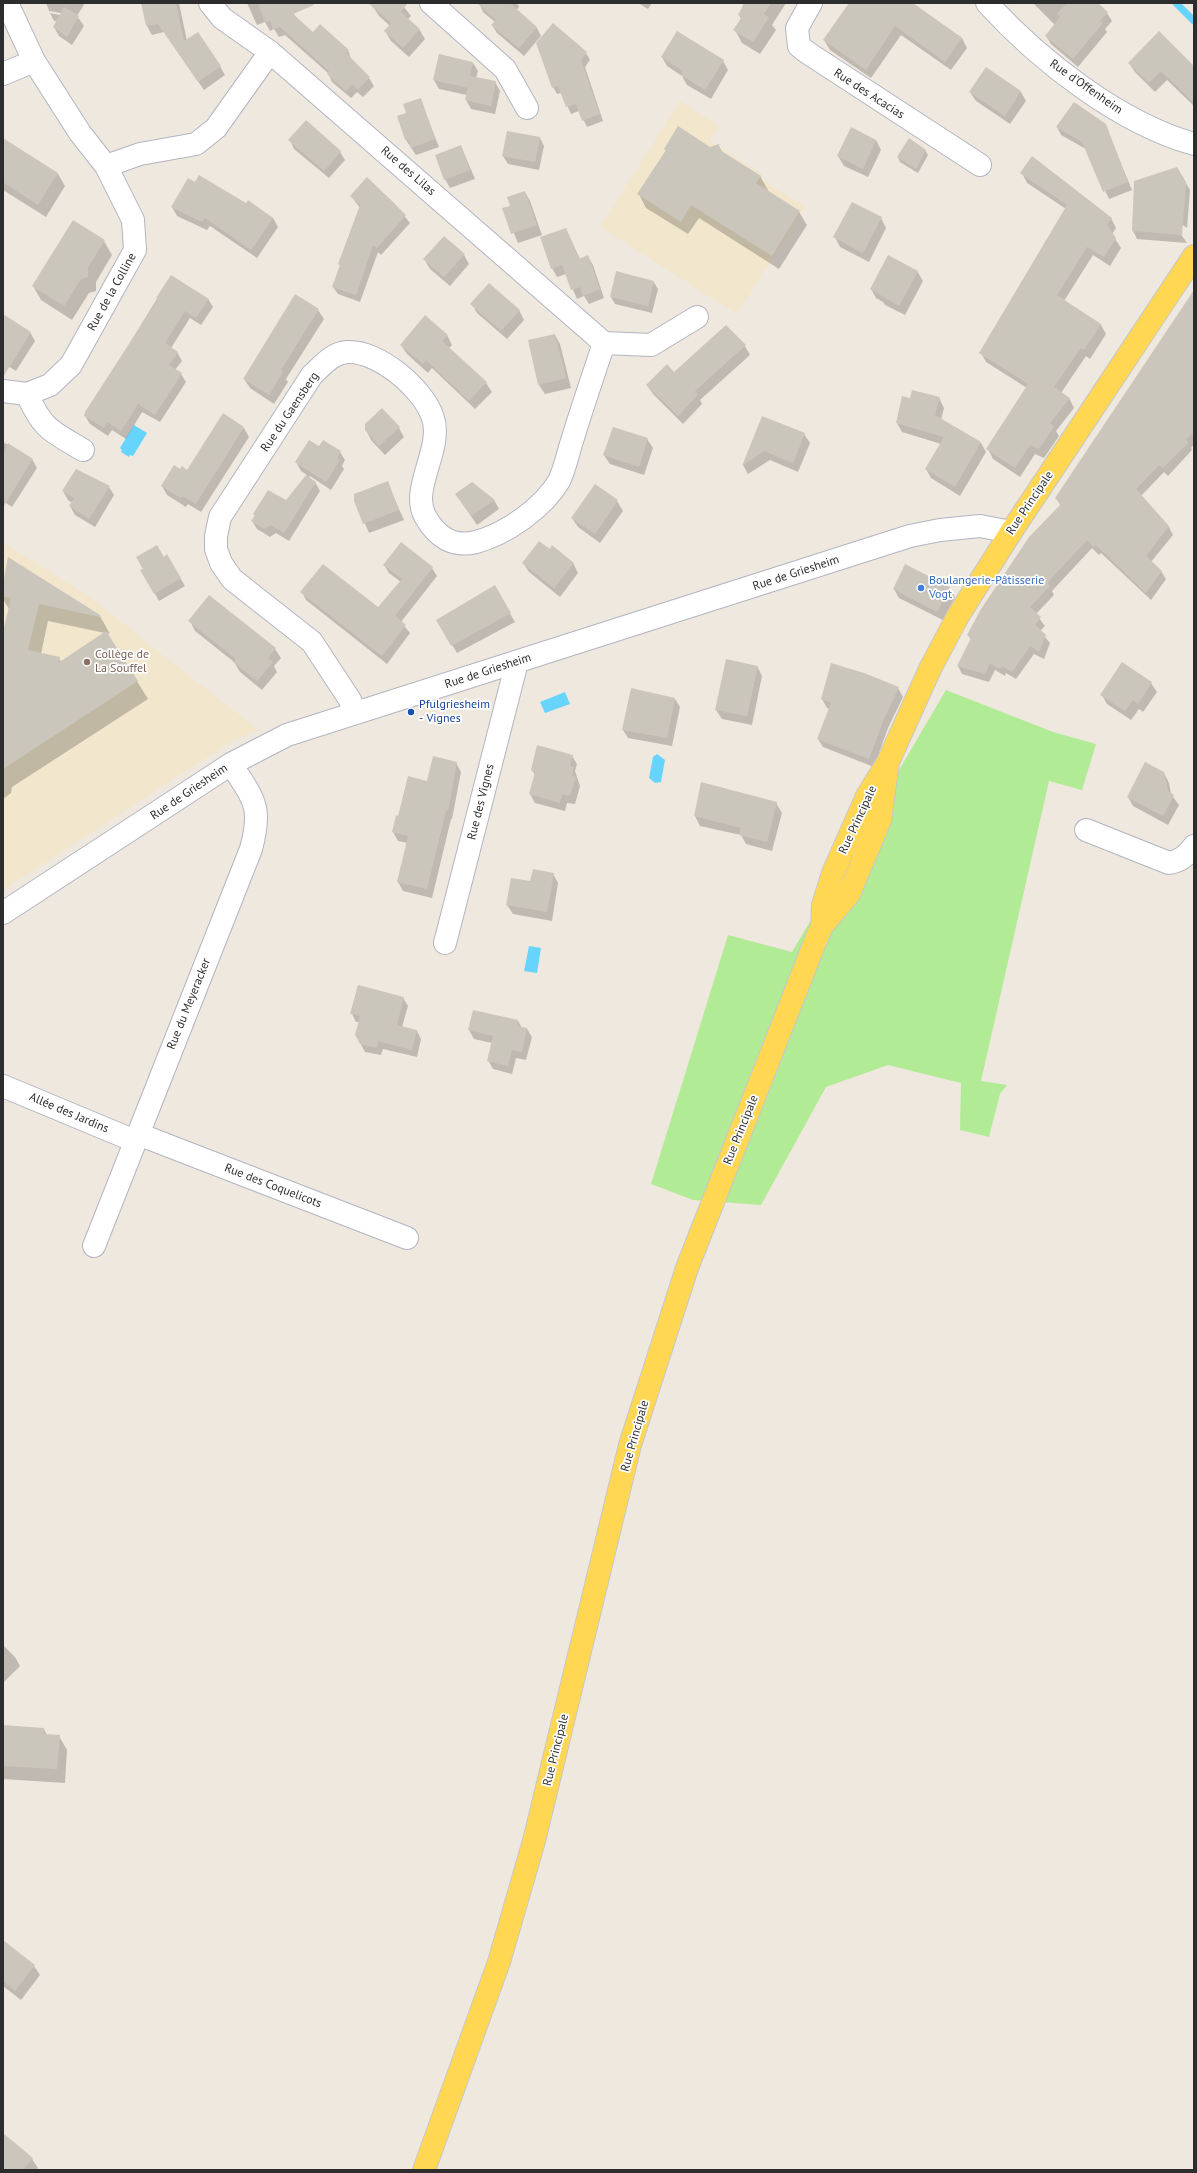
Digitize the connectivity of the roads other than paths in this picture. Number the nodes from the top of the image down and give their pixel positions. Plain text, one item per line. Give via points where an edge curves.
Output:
1 (7, 3) edge
2 (210, 3) edge
3 (431, 3) edge
4 (812, 3) edge
5 (987, 3) edge
6 (270, 52) junction
7 (34, 62) junction
8 (3, 74) edge
9 (527, 108) dead end
10 (1189, 145) edge
11 (980, 165) dead end
12 (106, 166) junction
13 (1194, 256) edge
14 (697, 317) dead end
15 (604, 343) junction
16 (3, 391) edge
17 (27, 394) junction
18 (83, 450) dead end
19 (1011, 532) junction
20 (517, 662) junction
21 (355, 713) junction
22 (231, 764) junction
23 (1086, 830) dead end
24 (1194, 846) edge
25 (3, 912) edge
26 (445, 943) dead end
27 (3, 1086) edge
28 (136, 1138) junction
29 (407, 1238) dead end
30 (94, 1246) dead end
31 (424, 2170) edge

1 - 7 street, Rue de la Colline
2 - 6 street, Rue des Lilas via 222,18
3 - 9 street via 505,69
4 - 11 street, Rue des Acacias via 797,28 799,46
5 - 10 street, Rue d'Offenheim via 1004,22 1061,72 1128,116
6 - 12 street via 216,128 196,144 140,154
6 - 15 street, Rue des Lilas
7 - 8 street
7 - 12 street, Rue de la Colline via 80,133
12 - 17 street, Rue de la Colline via 133,220 135,250 71,365 50,385
13 - 19 main road, Rue Principale
14 - 15 street via 652,345
15 - 21 street, Rue du Gaensberg via 559,480 541,506 490,538 463,545 440,537 424,514 421,494 434,447 434,419 421,396 394,370 371,356 346,352 329,359 312,375 220,517 216,549 221,563 232,579 312,642 350,700
16 - 17 street, Rue de la Colline
17 - 18 street via 36,415 48,430
19 - 20 street, Rue de Griesheim via 980,526 910,536
19 - 31 main road, Rue Principale via 958,616 933,662 888,762 880,820 849,894 822,926 687,1268 633,1438 534,1841 499,1962
20 - 21 street, Rue de Griesheim
20 - 26 street, Rue des Vignes
21 - 22 street, Rue de Griesheim via 287,735
22 - 25 street, Rue de Griesheim
22 - 28 street, Rue du Meyeracker via 255,802 257,828 251,849
23 - 24 street via 1169,863 1177,862
27 - 28 street, Allée des Jardins
28 - 29 street, Rue des Coquelicots
28 - 30 street, Rue du Meyeracker

